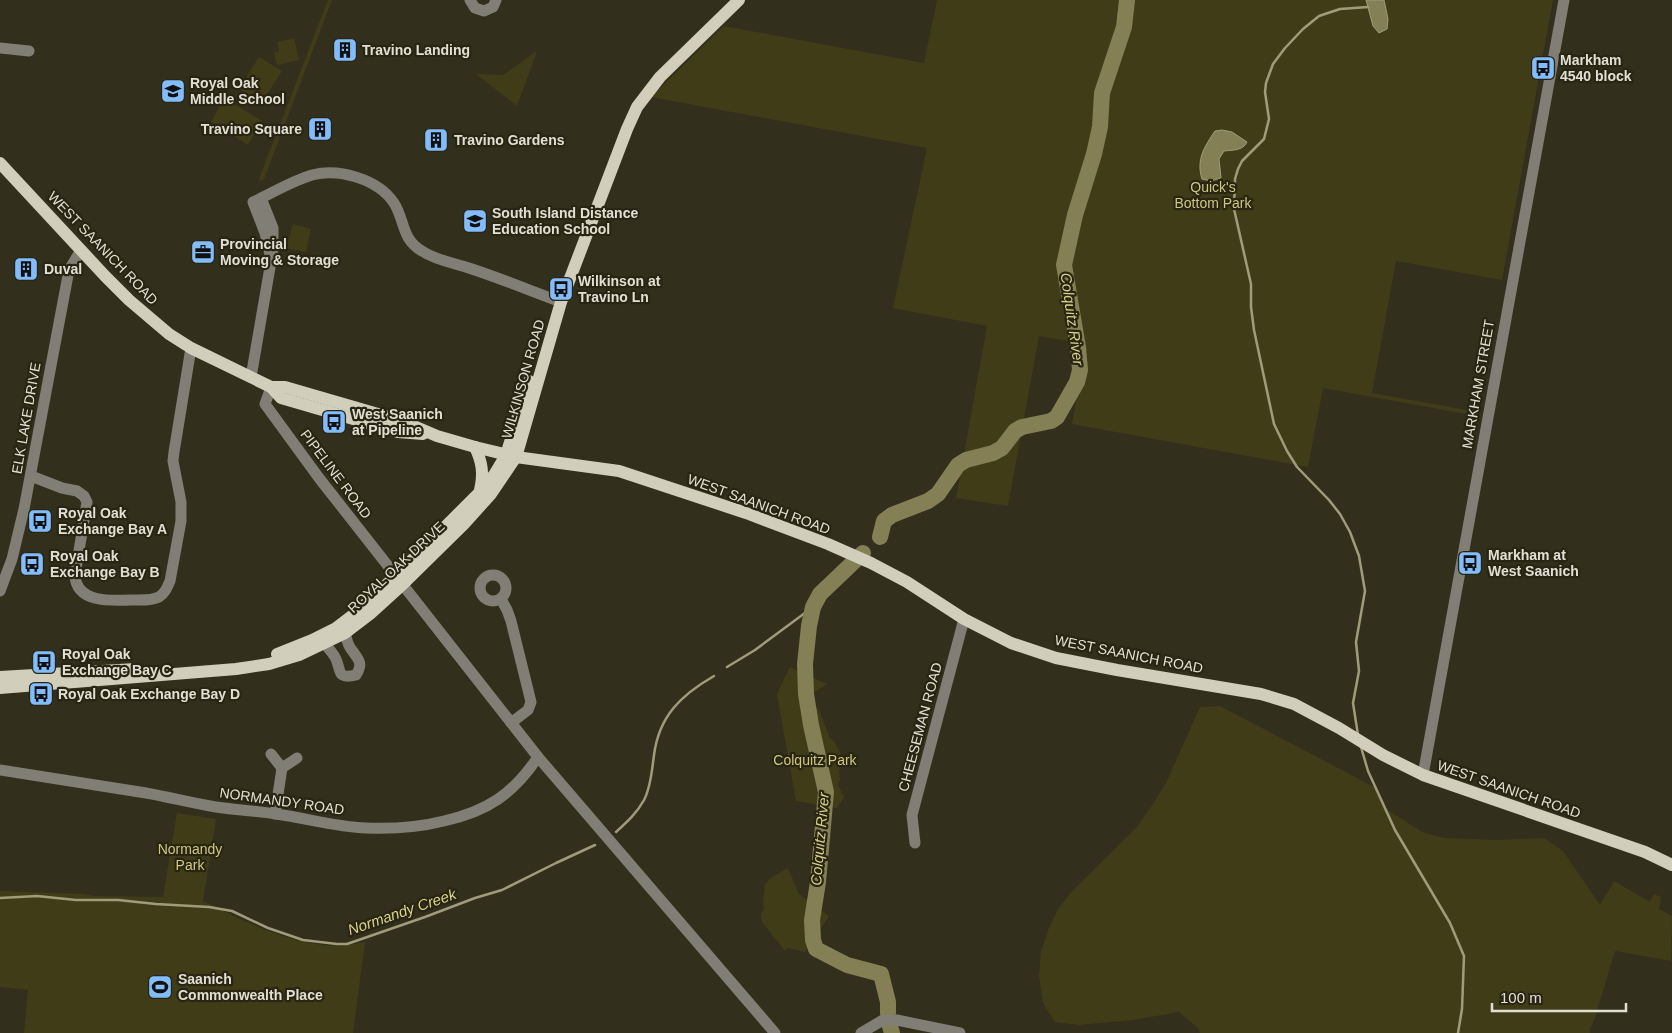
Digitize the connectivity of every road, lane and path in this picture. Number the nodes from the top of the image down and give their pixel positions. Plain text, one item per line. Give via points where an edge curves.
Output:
1 (470, 0) edge
2 (496, 0) edge
3 (739, 0) edge
4 (1564, 0) edge
5 (0, 48) edge
6 (29, 51) dead end
7 (0, 163) edge
8 (81, 250) junction
9 (561, 302) junction
10 (191, 348) junction
11 (251, 377) junction
12 (271, 387) junction
13 (475, 446) junction
14 (511, 456) junction
15 (31, 476) junction
16 (480, 492) junction
17 (400, 580) junction
18 (0, 591) edge
19 (501, 599) dead end
20 (964, 619) junction
21 (345, 633) junction
22 (325, 644) junction
23 (0, 666) edge
24 (22, 675) junction
25 (0, 677) edge
26 (0, 688) edge
27 (512, 723) junction
28 (271, 754) dead end
29 (538, 757) junction
30 (296, 758) dead end
31 (282, 768) junction
32 (0, 770) edge
33 (1423, 774) junction
34 (275, 814) junction
35 (915, 843) dead end
36 (1672, 865) edge
37 (775, 1033) edge
38 (861, 1033) edge
39 (960, 1033) edge

1 - 2 street via 475,8 484,12 493,7
3 - 9 main road, WILKINSON ROAD via 660,77 637,107
4 - 33 street, MARKHAM STREET
5 - 6 street
7 - 8 main road, WEST SAANICH ROAD
8 - 10 main road, WEST SAANICH ROAD via 129,300
8 - 15 street, ELK LAKE DRIVE via 69,270
9 - 11 street via 536,286 522,287 432,257 406,236 394,203 387,195 353,176 323,173 257,200 271,259
9 - 14 main road, WILKINSON ROAD
10 - 11 main road, WEST SAANICH ROAD
10 - 15 street via 173,461 181,520 170,581 159,597 106,601 78,589 75,576 87,502 77,491
11 - 12 main road, WEST SAANICH ROAD
12 - 13 main road, WEST SAANICH ROAD via 281,398 398,432 437,436
12 - 17 street, PIPELINE ROAD via 265,404
13 - 14 main road, WEST SAANICH ROAD
13 - 16 main road via 482,461
14 - 16 main road, ROYAL OAK DRIVE
14 - 17 main road, ROYAL OAK DRIVE via 491,494 464,524
14 - 20 main road, WEST SAANICH ROAD via 619,471 777,524 871,563 908,582
15 - 18 street, ELK LAKE DRIVE via 12,559
16 - 17 main road, ROYAL OAK DRIVE
17 - 21 main road, ROYAL OAK DRIVE via 370,614
17 - 24 main road, ROYAL OAK DRIVE via 336,628 278,654 244,661
17 - 27 street
19 - 27 street via 511,621 531,702 528,710
20 - 33 main road, WEST SAANICH ROAD via 1011,643 1056,658 1261,694 1294,704
20 - 35 street, CHEESEMAN ROAD via 912,815
21 - 22 main road, ROYAL OAK DRIVE
21 - 22 street via 359,658 360,669 356,675 343,675 338,671 335,657
22 - 26 main road, ROYAL OAK DRIVE via 269,664 236,669
23 - 24 main road
24 - 25 main road, ROYAL OAK DRIVE
27 - 29 street
28 - 31 street
29 - 34 street, NORMANDY ROAD via 525,776 494,803 446,820 365,828
29 - 37 street
30 - 31 street
31 - 34 street
32 - 34 street, NORMANDY ROAD via 215,807
33 - 36 main road, WEST SAANICH ROAD via 1645,852
38 - 39 street via 883,1020

